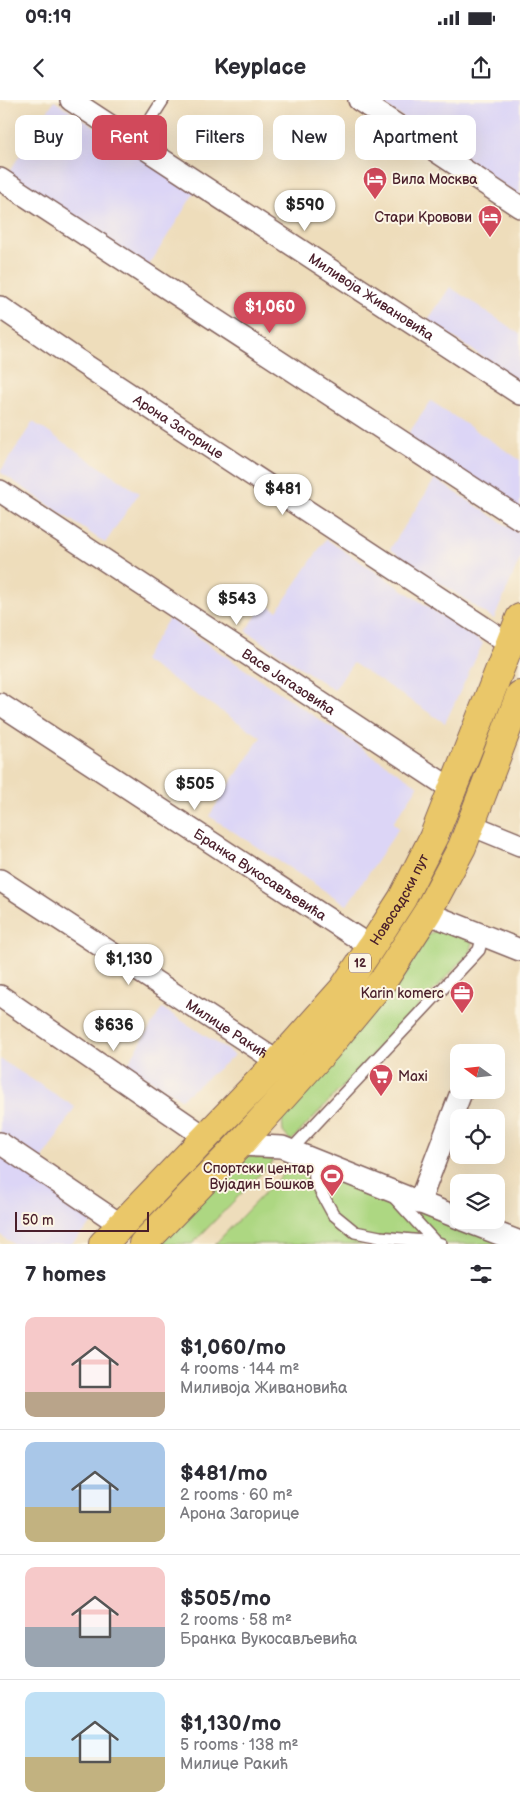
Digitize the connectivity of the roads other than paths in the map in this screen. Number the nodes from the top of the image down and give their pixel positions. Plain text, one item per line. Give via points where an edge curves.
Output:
1 (71, 100) edge
2 (163, 100) edge
3 (359, 100) edge
4 (93, 115) edge
5 (153, 115) edge
6 (160, 160) edge
7 (0, 179) edge
8 (520, 207) edge
9 (0, 307) edge
10 (520, 394) edge
11 (0, 492) edge
12 (520, 519) edge
13 (520, 618) edge
14 (510, 644) junction
15 (520, 695) edge
16 (0, 704) edge
17 (454, 790) junction
18 (471, 826) junction
19 (520, 845) edge
20 (0, 880) edge
21 (427, 913) junction
22 (483, 936) junction
23 (371, 947) junction
24 (520, 950) edge
25 (0, 996) edge
26 (278, 1062) junction
27 (459, 1099) edge
28 (268, 1112) junction
29 (206, 1137) junction
30 (0, 1143) edge
31 (239, 1145) junction
32 (286, 1149) junction
33 (314, 1161) junction
34 (389, 1191) junction
35 (419, 1203) junction
36 (450, 1215) edge
37 (490, 1229) edge
38 (112, 1234) edge
39 (519, 1239) edge
40 (438, 1243) edge
41 (143, 1244) edge

1 - 4 street, Миливоја Живановића
2 - 5 lane
3 - 8 street
6 - 10 street, Миливоја Живановића
7 - 12 street
9 - 14 street, Арона Загорице
11 - 17 street, Васе Јагазовића
13 - 14 main road, Новосадски пут / 12
14 - 17 main road, Новосадски пут / 12
15 - 18 main road, Новосадски пут / 12
16 - 23 street, Бранка Вукосављевића
17 - 23 main road, Новосадски пут / 12 via 402,900
18 - 19 street
18 - 21 main road, Новосадски пут / 12
20 - 26 street, Милице Ракић
21 - 22 street
21 - 28 main road, Новосадски пут / 12 via 384,978 327,1048
22 - 24 street
22 - 32 lane via 479,950
23 - 26 main road, Новосадски пут / 12 via 343,989
25 - 29 street
26 - 29 main road, Новосадски пут / 12
27 - 35 street
28 - 31 main road, Новосадски пут / 12
28 - 32 street
29 - 38 main road, Новосадски пут / 12
30 - 38 street
31 - 32 street
31 - 41 main road, Новосадски пут / 12
32 - 33 street
33 - 34 street
33 - 40 lane via 315,1181 333,1214 355,1232
34 - 35 street
34 - 40 lane
35 - 36 street
37 - 39 street

